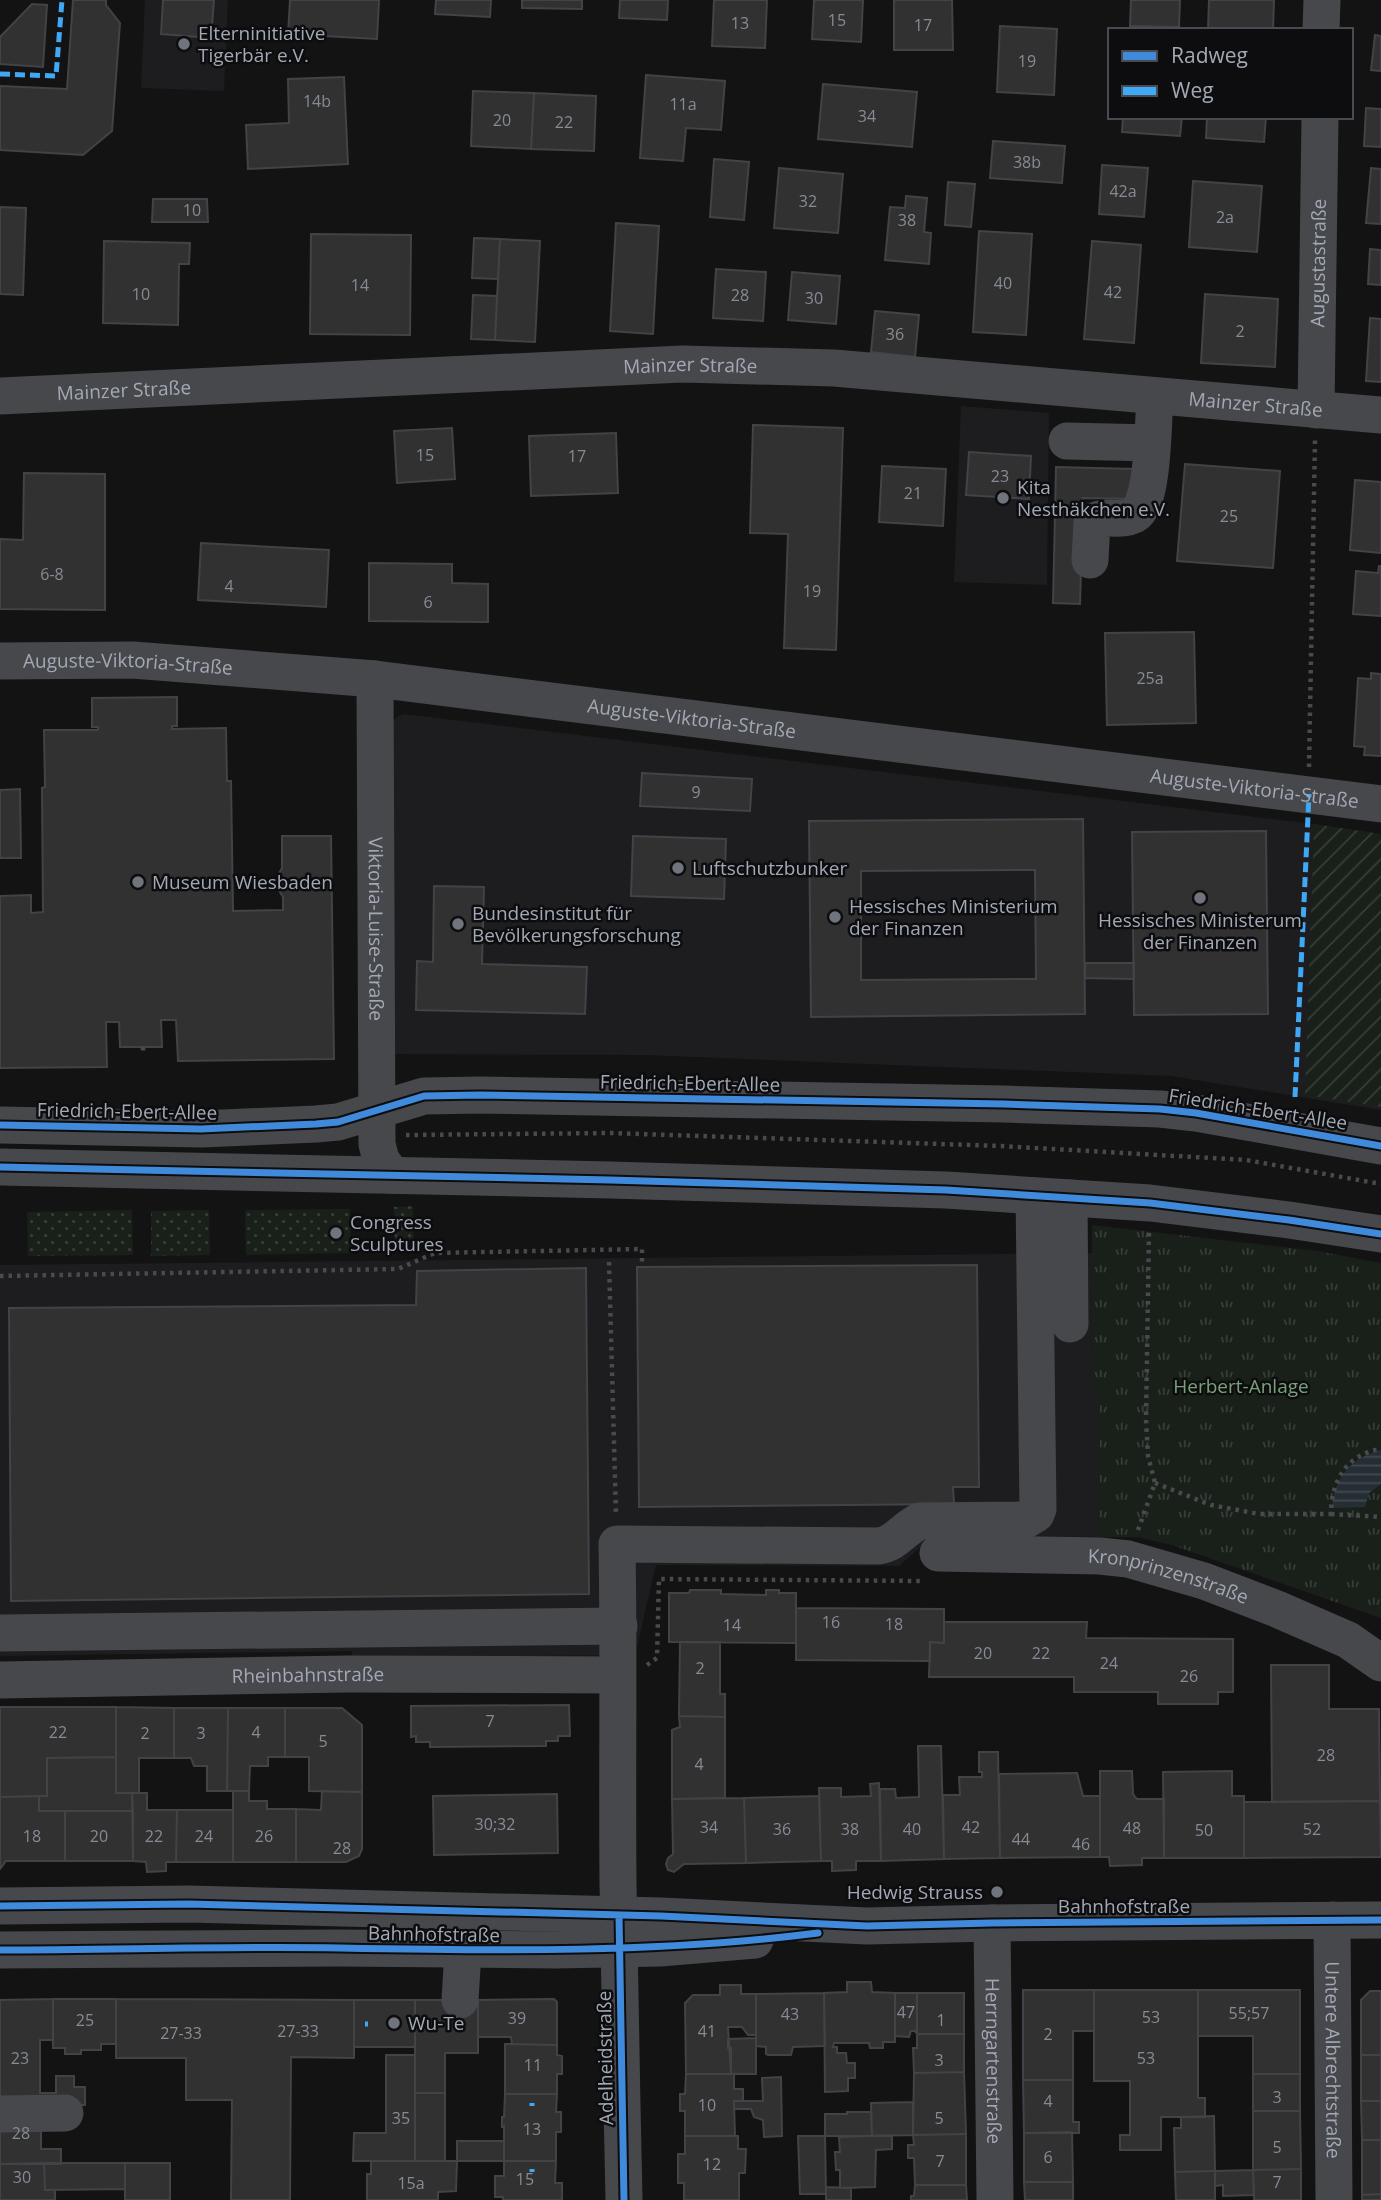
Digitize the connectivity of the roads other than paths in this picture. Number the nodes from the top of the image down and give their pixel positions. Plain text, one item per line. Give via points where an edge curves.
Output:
1 (1322, 0) edge
2 (1321, 28) edge
3 (1320, 119) edge
4 (0, 396) edge
5 (1155, 396) junction
6 (1316, 411) junction
7 (1381, 415) edge
8 (1067, 441) dead end
9 (1152, 443) junction
10 (1090, 560) dead end
11 (0, 661) edge
12 (375, 679) junction
13 (1381, 804) edge
14 (377, 1122) junction
15 (0, 1125) edge
16 (1381, 1146) edge
17 (0, 1167) edge
18 (392, 1175) junction
19 (1052, 1197) junction
20 (1381, 1234) edge
21 (1070, 1324) dead end
22 (930, 1568) road end
23 (619, 1626) junction
24 (0, 1633) edge
25 (1381, 1663) edge
26 (629, 1672) junction
27 (0, 1680) edge
28 (0, 1906) edge
29 (1332, 1920) junction
30 (1381, 1920) edge
31 (992, 1923) junction
32 (619, 1932) junction
33 (0, 1950) edge
34 (463, 1951) junction
35 (460, 2000) dead end
36 (65, 2113) dead end
37 (0, 2114) edge
38 (624, 2200) edge
39 (995, 2200) edge
40 (1334, 2200) edge

1 - 2 street
3 - 6 street, Augustastraße
4 - 5 street, Mainzer Straße via 682,364 834,368
5 - 6 street, Mainzer Straße
5 - 9 street
6 - 7 street, Mainzer Straße
8 - 9 street
9 - 10 street via 1143,506 1135,515 1098,518 1092,523
11 - 12 street, Auguste-Viktoria-Straße via 133,660
12 - 13 street, Auguste-Viktoria-Straße
12 - 14 street, Viktoria-Luise-Straße
14 - 15 street, Friedrich-Ebert-Allee via 201,1129
14 - 16 street, Friedrich-Ebert-Allee via 424,1096 446,1095 990,1104 1160,1109
14 - 18 street, Viktoria-Luise-Straße via 381,1160
17 - 18 street
18 - 19 street
19 - 20 street via 1163,1205
19 - 21 street
19 - 23 street, Adelheidstraße via 1035,1514 1026,1520 920,1521 889,1545 878,1546 617,1544
22 - 25 street, Kronprinzenstraße via 1100,1556 1128,1559 1277,1609 1348,1640
23 - 24 street
23 - 26 street, Adelheidstraße
26 - 27 street, Rheinbahnstraße
26 - 32 street, Adelheidstraße
28 - 32 street, Bahnhofstraße via 181,1904
29 - 30 street, Bahnhofstraße
29 - 31 street, Bahnhofstraße
29 - 40 street, Untere Albrechtstraße
31 - 32 street, Bahnhofstraße
31 - 39 street, Herrngartenstraße
32 - 34 street, Bahnhofstraße
32 - 38 street, Adelheidstraße
33 - 34 street, Bahnhofstraße
34 - 35 street
36 - 37 street

